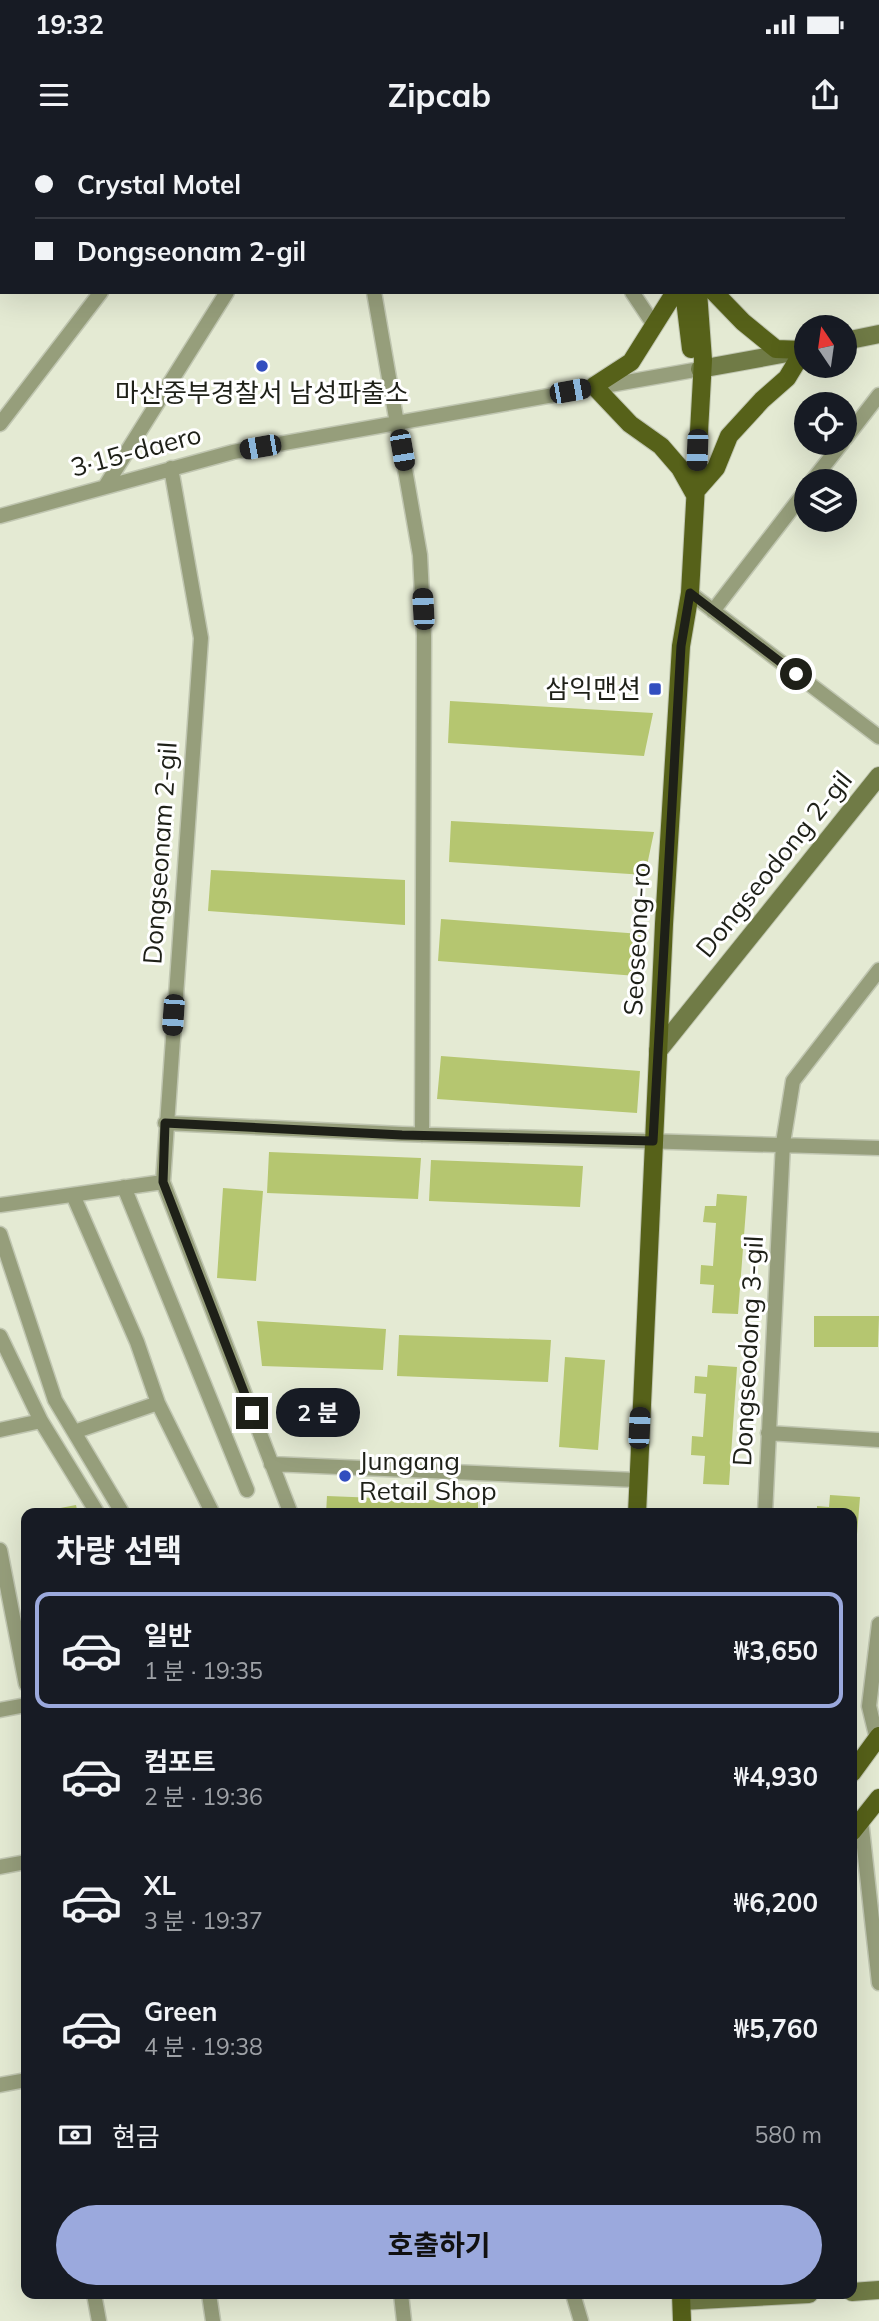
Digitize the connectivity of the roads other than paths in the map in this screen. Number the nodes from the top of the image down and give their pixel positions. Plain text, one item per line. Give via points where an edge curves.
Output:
1 (99, 294) edge
2 (226, 294) edge
3 (374, 294) edge
4 (633, 294) edge
5 (674, 294) edge
6 (684, 294) edge
7 (698, 294) edge
8 (716, 294) edge
9 (654, 325) junction
10 (879, 334) edge
11 (858, 338) edge
12 (794, 349) edge
13 (794, 351) edge
14 (794, 367) edge
15 (700, 369) junction
16 (594, 386) junction
17 (879, 395) edge
18 (397, 423) junction
19 (857, 423) edge
20 (0, 424) edge
21 (833, 455) edge
22 (170, 468) junction
23 (821, 469) edge
24 (106, 485) junction
25 (694, 493) junction
26 (794, 505) edge
27 (0, 516) edge
28 (690, 593) junction
29 (713, 611) junction
30 (879, 737) edge
31 (879, 776) edge
32 (879, 970) edge
33 (658, 1051) junction
34 (165, 1123) junction
35 (422, 1135) junction
36 (653, 1141) junction
37 (783, 1143) junction
38 (879, 1148) edge
39 (163, 1182) junction
40 (124, 1187) junction
41 (73, 1195) junction
42 (0, 1205) edge
43 (0, 1234) edge
44 (0, 1336) edge
45 (158, 1403) junction
46 (41, 1422) junction
47 (0, 1430) edge
48 (74, 1432) junction
49 (768, 1433) junction
50 (879, 1440) edge
51 (271, 1464) junction
52 (636, 1480) junction
53 (247, 1490) dead end
54 (94, 1508) edge
55 (119, 1508) edge
56 (210, 1508) edge
57 (289, 1508) edge
58 (637, 1508) edge
59 (765, 1508) edge
60 (0, 1550) edge
61 (879, 1624) edge
62 (21, 1658) edge
63 (21, 1706) edge
64 (869, 1706) junction
65 (857, 1707) edge
66 (0, 1710) edge
67 (878, 1738) edge
68 (857, 1766) edge
69 (879, 1798) edge
70 (857, 1826) edge
71 (21, 1864) edge
72 (0, 1867) edge
73 (879, 1983) edge
74 (21, 2081) edge
75 (0, 2085) edge
76 (879, 2290) edge
77 (857, 2292) edge
78 (95, 2299) edge
79 (210, 2299) edge
80 (402, 2299) edge
81 (574, 2299) edge
82 (681, 2299) edge
83 (99, 2321) edge
84 (213, 2321) edge
85 (404, 2321) edge
86 (581, 2321) edge
87 (682, 2321) edge

1 - 20 street
2 - 24 street
3 - 18 street
4 - 9 street
5 - 9 main road
6 - 15 main road via 692,363
7 - 15 main road
8 - 12 main road via 776,349
9 - 16 main road via 631,362
10 - 11 main road
13 - 15 main road
14 - 25 main road via 729,436 716,467
15 - 16 street, 3·15-daero
15 - 25 main road, Seoseong-ro
16 - 18 street, 3·15-daero
16 - 25 main road via 630,424 661,446
17 - 19 street
18 - 22 street, 3·15-daero
18 - 35 street via 420,555 424,636
21 - 23 street
22 - 24 street, 3·15-daero
22 - 34 street, Dongseonam 2-gil via 201,638
24 - 27 street, 3·15-daero
25 - 28 main road, Seoseong-ro
26 - 29 street
28 - 29 street
28 - 33 main road, Seoseong-ro via 681,646
29 - 30 street
31 - 33 main road, Dongseodong 2-gil
32 - 37 street via 793,1081
33 - 36 main road, Seoseong-ro
34 - 35 street
34 - 39 street, Dongseonam 2-gil
35 - 36 street
36 - 37 street
36 - 52 main road, Seoseong-ro
37 - 38 street
37 - 49 street, Dongseodong 3-gil
39 - 40 street
39 - 51 street, Dongseonam 2-gil
40 - 41 street
40 - 53 street
41 - 42 street
41 - 45 street via 137,1342
43 - 48 street via 55,1400
44 - 46 street
45 - 48 street
45 - 56 street
46 - 47 street
46 - 54 street
48 - 55 street
49 - 50 street
49 - 59 street, Dongseodong 3-gil
51 - 52 street
51 - 57 street, Dongseonam 2-gil
52 - 58 main road, Seoseong-ro
60 - 62 street
61 - 64 street
63 - 66 street
64 - 65 street
64 - 67 street
67 - 68 main road
69 - 70 main road
70 - 73 street
71 - 72 street
74 - 75 street
76 - 77 main road
78 - 83 street
79 - 84 street
80 - 85 street
81 - 86 street
82 - 87 main road

